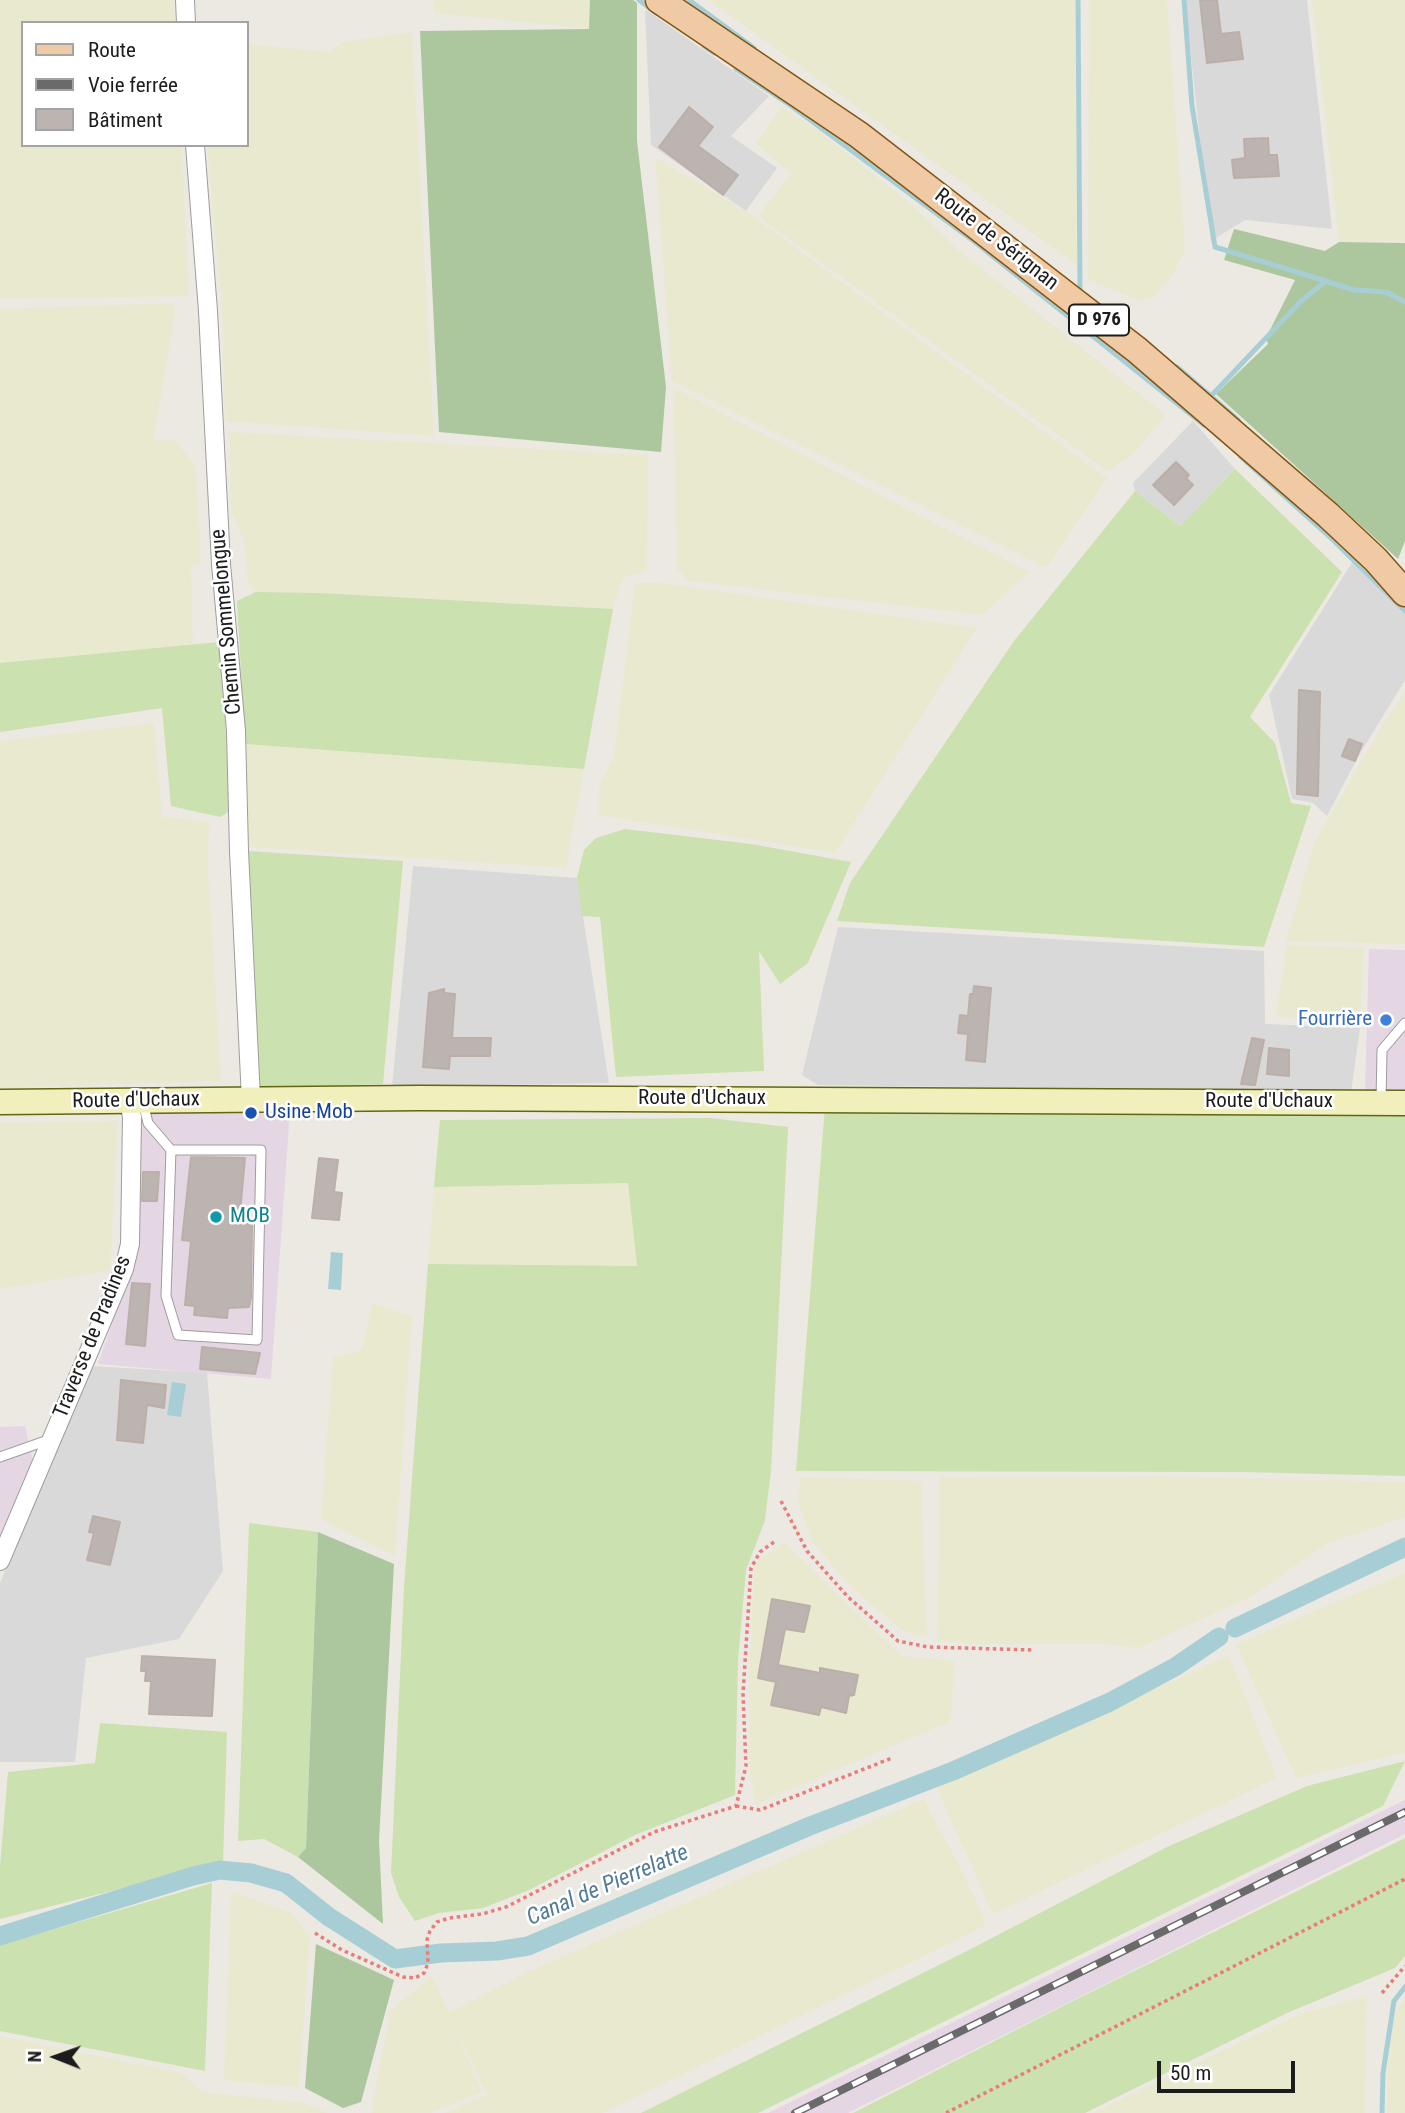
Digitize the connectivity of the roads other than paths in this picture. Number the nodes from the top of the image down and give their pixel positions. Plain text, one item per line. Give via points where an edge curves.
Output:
1 (185, 0) edge
2 (659, 0) edge
3 (186, 21) edge
4 (195, 147) edge
5 (1405, 593) edge
6 (1405, 1023) edge
7 (251, 1099) junction
8 (136, 1101) junction
9 (0, 1102) edge
10 (1393, 1103) edge
11 (171, 1150) junction
12 (52, 1439) junction
13 (0, 1457) edge
14 (0, 1561) edge

1 - 3 street
2 - 5 main road, Route de Sérignan / D 976 via 859,135 1138,350 1328,515
4 - 7 street, Chemin Sommelongue via 236,730
6 - 10 lane via 1382,1049
7 - 8 main road, Route d'Uchaux
7 - 10 main road, Route d'Uchaux
8 - 9 main road, Route d'Uchaux
8 - 11 lane
8 - 12 street, Traverse de Pradines via 130,1244 124,1269
11 - 11 lane via 261,1150 257,1340 178,1335 166,1296
12 - 13 lane
12 - 14 street, Traverse de Pradines

